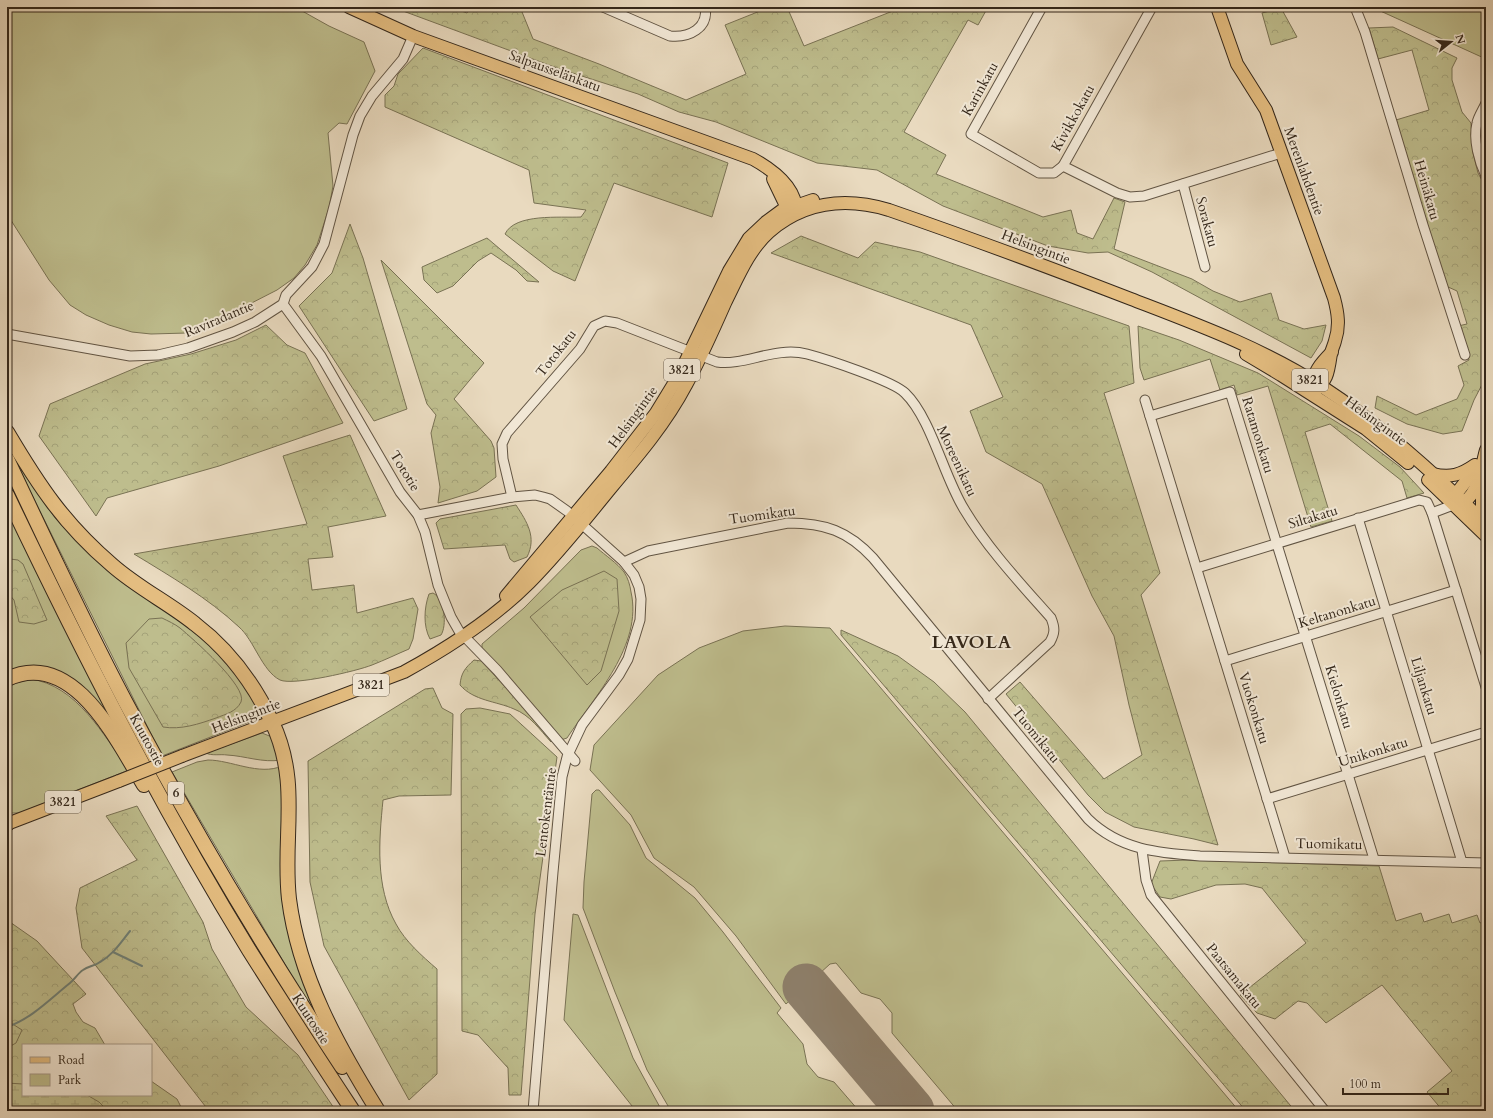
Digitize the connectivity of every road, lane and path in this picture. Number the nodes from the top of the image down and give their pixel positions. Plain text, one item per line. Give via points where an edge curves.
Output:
1 (349, 7) edge
2 (604, 7) edge
3 (705, 7) edge
4 (1042, 7) edge
5 (1152, 7) edge
6 (1217, 7) edge
7 (1355, 7) edge
8 (413, 36) junction
9 (1486, 103) edge
10 (1281, 153) junction
11 (1063, 166) junction
12 (1486, 176) edge
13 (1183, 184) junction
14 (792, 209) junction
15 (1205, 267) dead end
16 (283, 304) junction
17 (7, 334) edge
18 (696, 354) junction
19 (1465, 355) dead end
20 (1314, 387) junction
21 (1145, 400) dead end
22 (1150, 416) junction
23 (7, 432) edge
24 (1484, 455) edge
25 (7, 459) edge
26 (1433, 474) junction
27 (7, 495) edge
28 (512, 497) junction
29 (1458, 501) junction
30 (1432, 513) junction
31 (418, 515) junction
32 (572, 516) junction
33 (1486, 517) edge
34 (1358, 518) junction
35 (581, 524) junction
36 (1486, 524) edge
37 (1486, 536) edge
38 (1277, 543) junction
39 (624, 562) junction
40 (1197, 568) junction
41 (1456, 590) junction
42 (1387, 612) junction
43 (486, 619) junction
44 (463, 636) junction
45 (1306, 637) junction
46 (1225, 661) junction
47 (7, 679) edge
48 (1486, 687) edge
49 (988, 699) junction
50 (272, 722) junction
51 (1486, 732) edge
52 (1428, 749) junction
53 (569, 753) junction
54 (575, 761) dead end
55 (1348, 774) junction
56 (1268, 799) junction
57 (7, 824) edge
58 (1142, 850) junction
59 (1285, 857) junction
60 (1374, 859) junction
61 (1462, 862) junction
62 (1486, 863) edge
63 (248, 948) junction
64 (353, 1111) edge
65 (371, 1111) edge
66 (378, 1111) edge
67 (534, 1111) edge
68 (1325, 1111) edge

1 - 8 main road, Salpausselänkatu
2 - 3 street via 670,36 682,37 696,31 703,23 706,17
4 - 11 street, Karinkatu via 971,134 1039,173 1054,173
5 - 11 street, Kivikkokatu
6 - 10 main road, Merenlahdentie via 1237,64 1266,110
7 - 19 street, Heinäkatu via 1365,32
8 - 14 main road, Salpausselänkatu via 753,159 771,176
8 - 16 street, Raviradantie via 403,59 372,96 360,116 324,244 312,267 286,295
9 - 12 street via 1477,122 1476,135 1478,153
10 - 13 street, Kivikkokatu
10 - 20 main road, Merenlahdentie via 1334,298 1339,320 1331,366
11 - 13 street, Kivikkokatu via 1130,197 1144,196
13 - 15 street, Sorakatu
14 - 18 main road, Helsingintie / 3821 via 752,252
14 - 20 main road, Helsingintie / 3821 via 836,202 872,205 889,210 1171,314
16 - 17 street, Raviradantie via 233,332 188,348 158,355 130,356
16 - 31 street, Tototie via 321,356 400,492
18 - 28 street, Totokatu via 617,323 604,321 594,326 580,349 507,433 502,444 503,459
18 - 32 main road, Helsingintie / 3821 via 678,376 643,431
18 - 35 main road, Helsingintie / 3821 via 665,419
18 - 49 street, Moreenikatu via 725,362 776,353 807,354 890,384 905,393 918,411 963,509 1051,618 1055,627 1050,642
20 - 26 main road, Helsingintie / 3821 via 1372,422
20 - 29 main road, Helsingintie / 3821
21 - 22 street
22 - 38 street, Ratamonkatu via 1230,392
22 - 40 street
23 - 50 highway via 52,504 72,528 115,568 195,623 226,651 250,683
24 - 26 main road via 1465,472 1444,476
24 - 29 main road
24 - 33 main road via 1481,499
25 - 65 highway, Kuutostie / 6 via 73,598 169,780 252,924
26 - 29 main road, Helsingintie / 3821
27 - 63 highway, Kuutostie / 6 via 115,713
28 - 31 street
28 - 32 street via 545,497
29 - 30 street
29 - 36 main road, Helsingintie / 3821
29 - 37 main road, Helsingintie / 3821
30 - 34 street, Siltakatu via 1427,502 1419,500
30 - 41 street
31 - 44 street, Tototie via 438,584 451,618
32 - 35 street, Lentokentäntie
32 - 43 main road, Helsingintie / 3821
34 - 38 street, Siltakatu
34 - 42 street, Liljankatu
35 - 39 street, Lentokentäntie
35 - 43 main road, Helsingintie / 3821 via 529,583
38 - 40 street, Siltakatu
38 - 45 street, Kielonkatu
39 - 49 street, Tuomikatu via 648,551 788,523 815,524 838,531 858,543 873,558
39 - 53 street, Lentokentäntie via 639,587 641,599 637,635 619,675 582,725
40 - 46 street, Vuokonkatu
41 - 42 street, Keltanonkatu
41 - 48 street
42 - 45 street, Keltanonkatu
42 - 52 street, Liljankatu
43 - 44 main road, Helsingintie / 3821
44 - 50 main road, Helsingintie / 3821 via 404,672
44 - 53 street, Tototie via 497,670
45 - 46 street, Keltanonkatu
45 - 55 street, Kielonkatu
46 - 56 street, Vuokonkatu
47 - 63 highway via 28,673 48,674 68,683 90,703 115,738
49 - 58 street, Tuomikatu via 1088,819 1102,832
50 - 57 main road, Helsingintie / 3821, bridge
50 - 66 highway via 280,742 289,784 289,897 295,934 314,993 342,1050
51 - 52 street, Unikonkatu
52 - 55 street, Unikonkatu
52 - 61 street, Liljankatu
53 - 54 street, Tototie
53 - 67 street, Lentokentäntie via 562,777 558,809
55 - 56 street, Unikonkatu
55 - 60 street, Kielonkatu
56 - 59 street, Vuokonkatu
58 - 59 street, Tuomikatu via 1166,854
58 - 68 street, Paatsamakatu via 1151,895
59 - 60 street, Tuomikatu
60 - 61 street, Tuomikatu
61 - 62 street, Tuomikatu
63 - 64 highway, Kuutostie / 6

